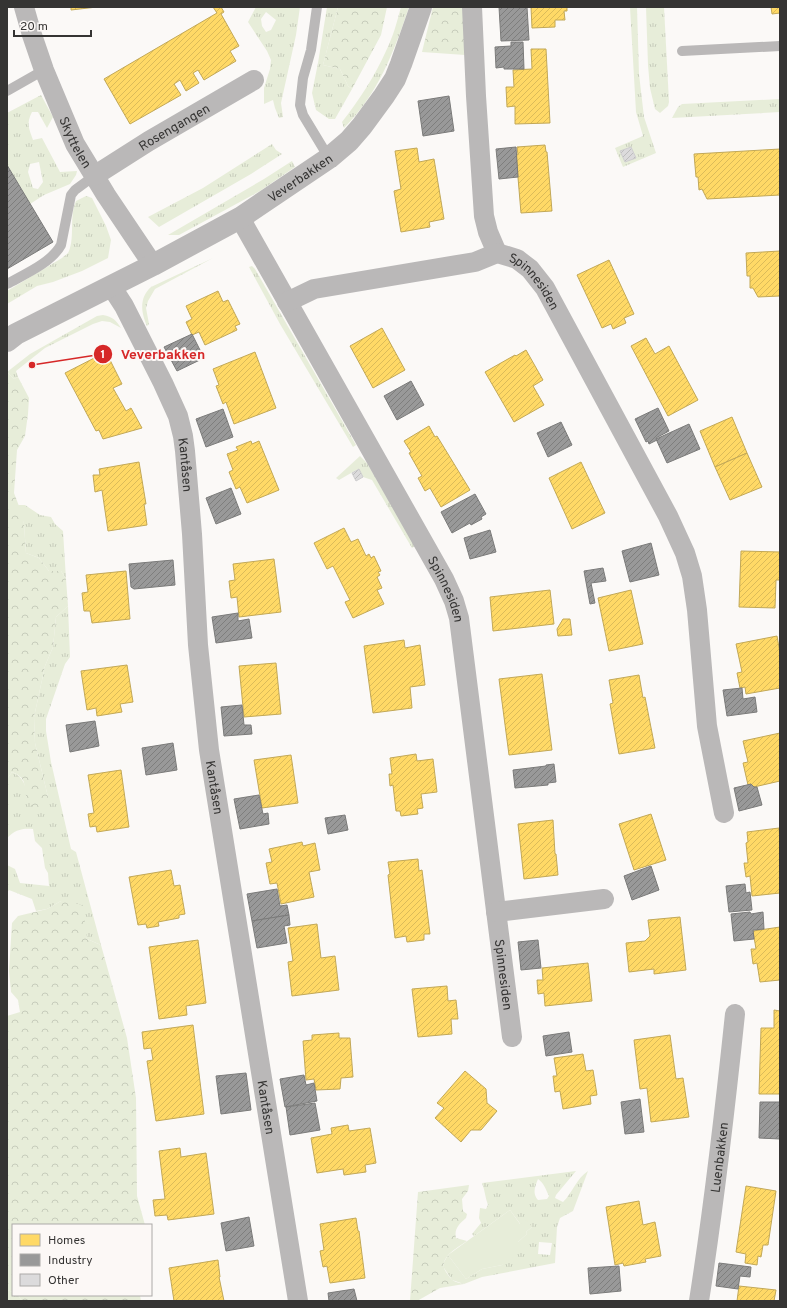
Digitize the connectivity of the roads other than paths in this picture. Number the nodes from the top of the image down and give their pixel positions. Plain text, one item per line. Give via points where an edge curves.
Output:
1 (24, 7) edge
2 (317, 7) edge
3 (421, 7) edge
4 (472, 7) edge
5 (780, 46) edge
6 (682, 51) dead end
7 (44, 70) junction
8 (254, 80) dead end
9 (7, 90) edge
10 (329, 158) junction
11 (94, 176) junction
12 (240, 218) junction
13 (497, 253) junction
14 (153, 264) junction
15 (7, 284) edge
16 (111, 286) junction
17 (287, 302) junction
18 (7, 341) edge
19 (724, 813) dead end
20 (604, 899) dead end
21 (496, 912) junction
22 (735, 1014) dead end
23 (512, 1037) dead end
24 (298, 1301) edge
25 (699, 1301) edge

1 - 7 street, Skyttelen
2 - 10 lane via 300,105 302,115
3 - 10 street, Veverbakken via 395,79 362,126
4 - 13 street, Spinnesiden via 484,216
5 - 6 lane
7 - 9 lane
7 - 11 street, Skyttelen via 75,144
8 - 11 street, Rosengangen
10 - 12 street, Veverbakken
11 - 14 street, Skyttelen
11 - 15 lane via 71,195 58,251
12 - 14 street, Veverbakken
12 - 17 street, Spinnesiden
13 - 17 street, Spinnesiden via 475,262 314,289
13 - 19 street, Spinnesiden via 518,259 545,288 668,516 685,553 692,576 697,610 707,726
14 - 16 street, Veverbakken
16 - 18 street, Veverbakken
16 - 24 street, Kantåsen via 124,306 163,383 178,416 183,436 198,645 209,750
17 - 21 street, Spinnesiden via 454,601 459,618
20 - 21 street
21 - 23 street, Spinnesiden
22 - 25 street, Luenbakken via 716,1190

